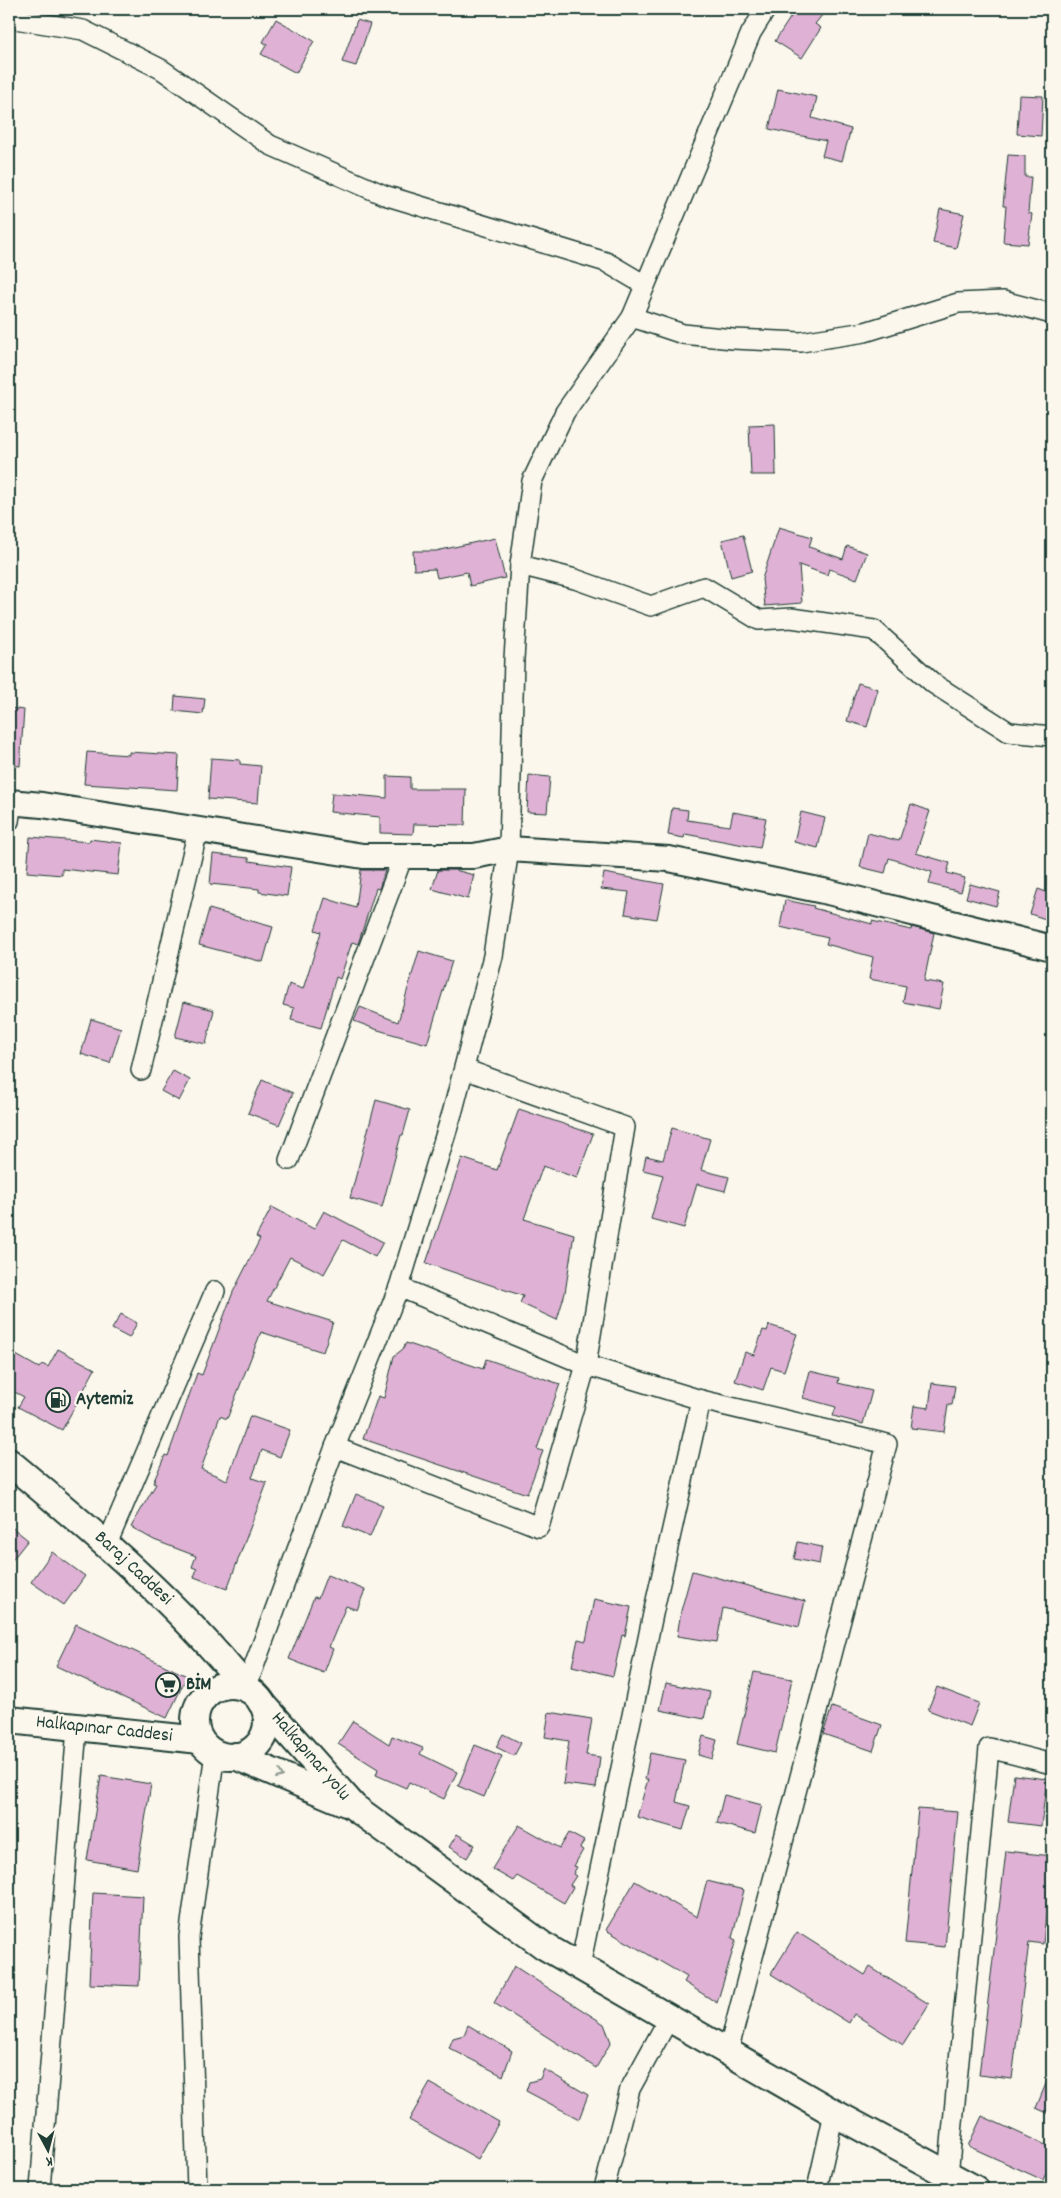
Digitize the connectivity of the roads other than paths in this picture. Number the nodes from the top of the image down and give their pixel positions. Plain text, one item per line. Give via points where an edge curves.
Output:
1 (766, 9) edge
2 (20, 16) edge
3 (645, 285) junction
4 (1052, 314) edge
5 (632, 317) junction
6 (520, 565) junction
7 (1052, 736) edge
8 (10, 808) edge
9 (198, 830) junction
10 (509, 849) junction
11 (403, 856) junction
12 (1052, 948) edge
13 (464, 1069) junction
14 (141, 1070) dead end
15 (289, 1160) dead end
16 (399, 1287) junction
17 (215, 1291) dead end
18 (586, 1365) junction
19 (701, 1400) junction
20 (335, 1446) junction
21 (9, 1462) edge
22 (108, 1544) junction
23 (254, 1695) junction
24 (9, 1720) edge
25 (78, 1728) junction
26 (217, 1750) junction
27 (1052, 1764) edge
28 (354, 1806) junction
29 (580, 1966) junction
30 (669, 2018) junction
31 (728, 2052) junction
32 (834, 2113) junction
33 (948, 2174) junction
34 (40, 2189) edge
35 (197, 2189) edge
36 (604, 2189) edge
37 (817, 2189) edge
38 (975, 2189) edge

1 - 3 street via 751,33
2 - 3 street via 83,30 161,70 270,145 384,195 606,262
3 - 5 street
4 - 5 street via 1003,301 958,303 865,332 801,342 683,334
5 - 6 street via 565,412 532,481
6 - 7 street via 575,579 651,606 704,587 759,620 791,618 874,630 934,684 1009,732
6 - 10 street
8 - 9 street via 42,805
9 - 11 street via 363,856
9 - 14 street
10 - 11 street via 474,856
10 - 12 street via 669,859 828,892
10 - 13 street via 493,956
11 - 15 street
13 - 16 street
13 - 18 street via 625,1127
16 - 18 street
16 - 20 street
17 - 22 street
18 - 19 street
18 - 20 street via 539,1528
19 - 29 street
19 - 31 street via 887,1444
20 - 23 street
21 - 22 main road, Baraj Caddesi
22 - 23 main road, Baraj Caddesi via 192,1625
23 - 26 main road via 265,1711 265,1731 254,1748
23 - 26 main road via 236,1685 226,1685 204,1697 196,1710 196,1730
23 - 28 main road, Halkapınar yolu
24 - 25 main road, Halkapınar Caddesi
25 - 26 main road, Halkapınar Caddesi
25 - 34 street
26 -> 28 main road, Halkapınar yolu
26 - 35 street via 189,1937
27 - 33 street via 989,1748
28 - 29 main road via 544,1946
29 - 30 main road
30 - 31 main road
30 - 36 street via 630,2089
31 - 32 main road
32 - 33 main road
32 - 37 street
33 - 38 main road

